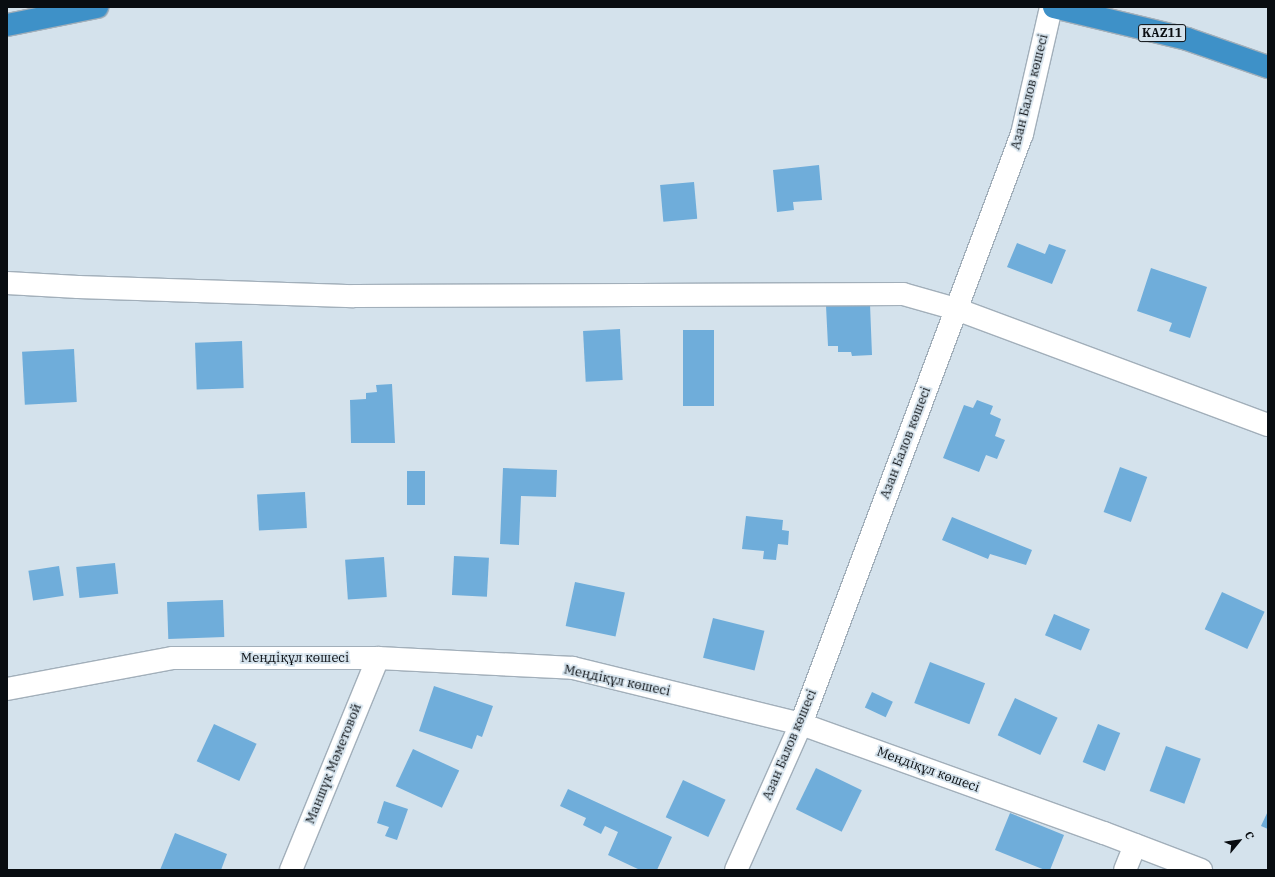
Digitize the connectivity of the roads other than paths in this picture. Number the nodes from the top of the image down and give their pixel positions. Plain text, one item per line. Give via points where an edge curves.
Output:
1 (96, 7) edge
2 (1053, 7) edge
3 (7, 24) edge
4 (1268, 67) edge
5 (7, 283) edge
6 (956, 309) junction
7 (1268, 425) edge
8 (378, 658) junction
9 (7, 690) edge
10 (801, 724) junction
11 (1136, 845) junction
12 (291, 870) edge
13 (736, 870) edge
14 (1125, 870) edge
15 (1201, 870) edge

1 - 3 highway
2 - 4 highway, KAZ11 via 1187,39
2 - 6 street, Азан Балов көшесі via 1022,134
5 - 6 street via 354,296 903,294
6 - 7 street
6 - 10 street, Азан Балов көшесі
8 - 9 street, Меңдіқұл көшесі via 173,658
8 - 10 street, Меңдіқұл көшесі via 573,668
8 - 12 street, Маншүк Мәметовой
10 - 11 street, Меңдіқұл көшесі
10 - 13 street, Азан Балов көшесі
11 - 14 street
11 - 15 street, Меңдіқұл көшесі

